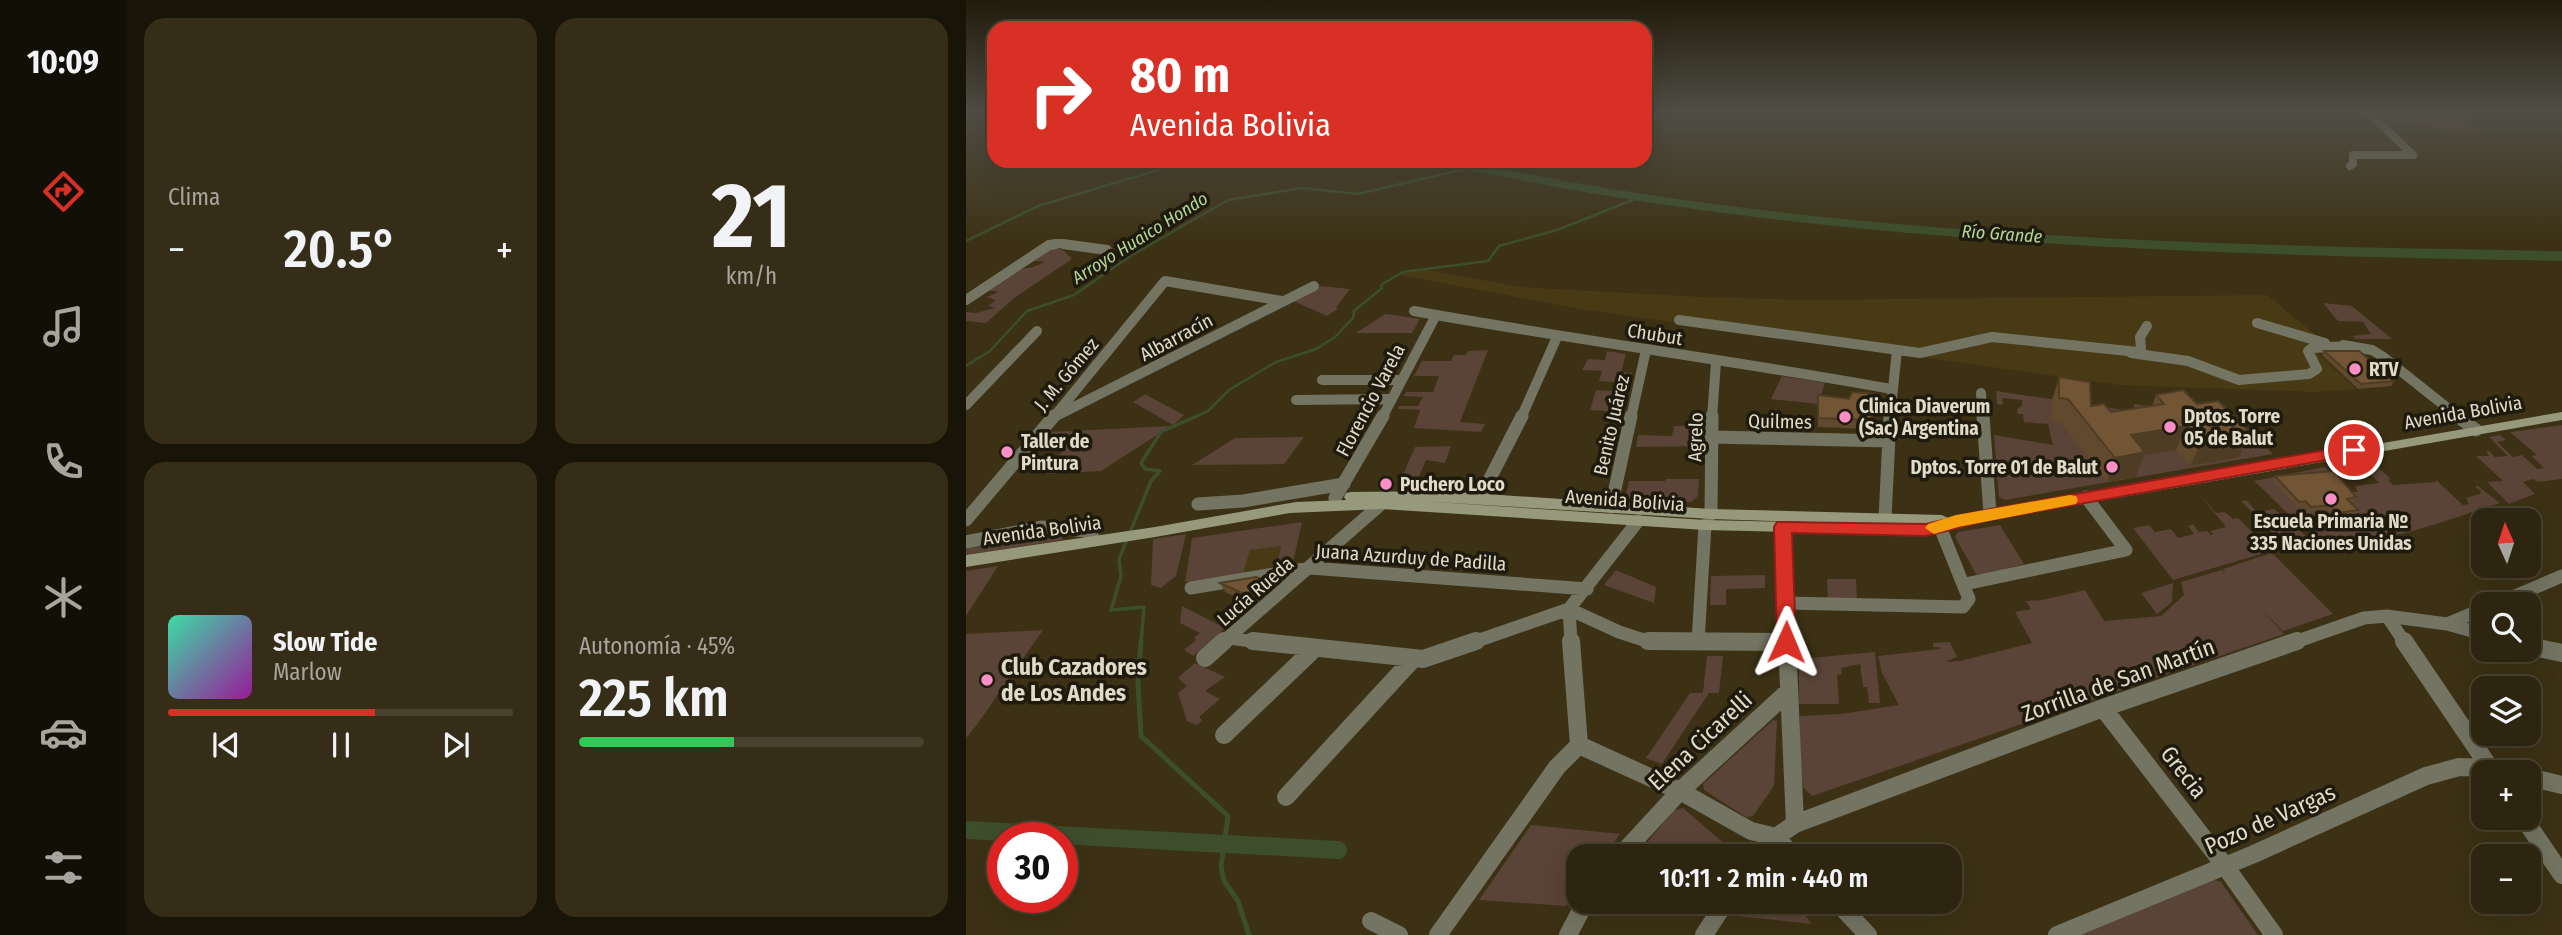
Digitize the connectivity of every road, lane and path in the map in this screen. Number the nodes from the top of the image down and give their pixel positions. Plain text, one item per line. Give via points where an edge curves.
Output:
1 (2353, 156) edge
2 (2366, 156) edge
3 (2407, 156) edge
4 (2350, 166) dead end
5 (1107, 250) dead end
6 (1314, 286) dead end
7 (966, 300) edge
8 (1282, 301) junction
9 (1414, 311) dead end
10 (1435, 317) junction
11 (1679, 320) dead end
12 (2257, 323) dead end
13 (2147, 326) dead end
14 (1037, 331) dead end
15 (1557, 337) junction
16 (2351, 346) junction
17 (1646, 350) junction
18 (1897, 350) junction
19 (2129, 352) junction
20 (1716, 362) junction
21 (1322, 380) dead end
22 (1400, 380) junction
23 (1891, 389) junction
24 (1981, 393) dead end
25 (1390, 399) junction
26 (1296, 400) dead end
27 (966, 405) edge
28 (2562, 416) edge
29 (1054, 417) junction
30 (2476, 429) junction
31 (1712, 437) junction
32 (1889, 441) junction
33 (1344, 484) junction
34 (2086, 497) junction
35 (1335, 498) junction
36 (1480, 498) junction
37 (1386, 500) junction
38 (1198, 504) dead end
39 (1611, 506) junction
40 (1290, 508) junction
41 (1990, 514) junction
42 (1708, 519) junction
43 (1885, 519) junction
44 (966, 520) edge
45 (1638, 521) junction
46 (1956, 521) junction
47 (1783, 527) junction
48 (1940, 527) junction
49 (1095, 540) junction
50 (966, 542) edge
51 (966, 561) edge
52 (1310, 568) junction
53 (2562, 576) edge
54 (1191, 588) dead end
55 (1587, 589) junction
56 (1967, 592) junction
57 (2524, 592) edge
58 (1787, 603) junction
59 (1569, 609) junction
60 (2471, 614) edge
61 (2387, 617) junction
62 (2447, 624) junction
63 (2471, 631) edge
64 (1230, 638) junction
65 (1698, 642) junction
66 (1786, 642) junction
67 (1314, 649) junction
68 (2541, 649) edge
69 (2562, 653) edge
70 (1205, 658) dead end
71 (1413, 659) junction
72 (1789, 691) junction
73 (2103, 708) junction
74 (1224, 735) dead end
75 (1579, 745) junction
76 (2489, 760) edge
77 (2471, 768) edge
78 (2541, 780) edge
79 (2562, 785) edge
80 (1680, 791) junction
81 (1286, 797) dead end
82 (1795, 824) junction
83 (2532, 830) edge
84 (1776, 837) junction
85 (1631, 844) edge
86 (1770, 844) edge
87 (1782, 844) edge
88 (2225, 866) junction
89 (2562, 875) edge
90 (1579, 914) edge
91 (1718, 914) edge
92 (1848, 914) edge
93 (1371, 921) dead end
94 (1399, 935) edge
95 (1438, 935) edge
96 (1568, 935) edge
97 (1704, 935) edge
98 (1868, 935) edge
99 (2057, 935) edge
100 (2274, 935) edge

1 - 4 street
2 - 3 street
5 - 7 street via 1049,245
6 - 8 street, Albarracín
8 - 29 street, Albarracín
8 - 29 street, J. M. Gómez via 1165,281
9 - 10 street, Chubut
10 - 15 street, Chubut
10 - 22 street, Florencio Varela
11 - 18 street
12 - 16 street via 2318,342
13 - 19 street via 2140,337 2141,348
14 - 27 street
15 - 17 street, Chubut
15 - 36 street
16 - 19 street via 2312,348 2308,351 2317,369 2309,374 2248,381 2227,378 2188,361
16 - 30 street via 2372,349
17 - 20 street, Chubut
17 - 39 street, Benito Juárez
18 - 19 street via 1934,351 1992,337
18 - 23 street
20 - 23 street, Chubut
20 - 31 street, Agrelo
21 - 22 street
22 - 25 street, Florencio Varela
23 - 32 street
24 - 41 street
25 - 26 street
25 - 33 street, Florencio Varela
28 - 30 street, Avenida Bolivia
29 - 44 street, J. M. Gómez
30 - 34 street, Avenida Bolivia
31 - 32 street, Quilmes
31 - 42 street, Agrelo
32 - 43 street
33 - 35 street, Florencio Varela
33 - 38 street
34 - 41 street, Avenida Bolivia
34 - 56 street via 2126,550
35 - 37 street, Avenida Bolivia
35 - 40 street, Avenida Bolivia
36 - 37 street, Avenida Bolivia
36 - 39 street, Avenida Bolivia
37 - 40 street, Avenida Bolivia
37 - 45 street, Avenida Bolivia
37 - 52 street, Lucía Rueda
39 - 42 street, Avenida Bolivia
40 - 49 street, Avenida Bolivia
41 - 46 street, Avenida Bolivia
42 - 43 street, Avenida Bolivia
42 - 45 street, Avenida Bolivia
42 - 47 street, Avenida Bolivia
42 - 65 street
43 - 46 street, Avenida Bolivia
45 - 55 street
46 - 48 street, Avenida Bolivia
47 - 48 street, Avenida Bolivia
47 - 58 street
48 - 56 street
49 - 50 street via 1087,531 1041,527
49 - 51 street, Avenida Bolivia
52 - 54 street, Juana Azurduy de Padilla
52 - 55 street, Juana Azurduy de Padilla
52 - 64 street, Lucía Rueda
53 - 57 street
55 - 59 street
56 - 58 street via 1964,607
58 - 66 street
59 - 65 street via 1654,643
59 - 71 street
59 - 75 street
60 - 62 street, Zorrilla de San Martín
61 - 62 street, Zorrilla de San Martín
61 - 73 street, Zorrilla de San Martín via 2364,618
61 - 76 street
62 - 63 street
64 - 67 street
64 - 70 street, Lucía Rueda
65 - 66 street
66 - 72 street
67 - 71 street
67 - 74 street
68 - 69 street
71 - 81 street
72 - 80 street, Elena Cicarelli
72 - 82 street
73 - 82 street, Zorrilla de San Martín
73 - 88 street, Grecia
75 - 80 street
75 - 95 street via 1557,767
77 - 88 street, Pozo de Vargas via 2426,776
78 - 79 street
80 - 84 street via 1751,831
80 - 85 street, Elena Cicarelli
82 - 84 street, Zorrilla de San Martín
83 - 89 street
84 - 86 street
84 - 87 street
88 - 99 street, Pozo de Vargas
88 - 100 street, Grecia
90 - 96 street
91 - 97 street
92 - 98 street
93 - 94 street

